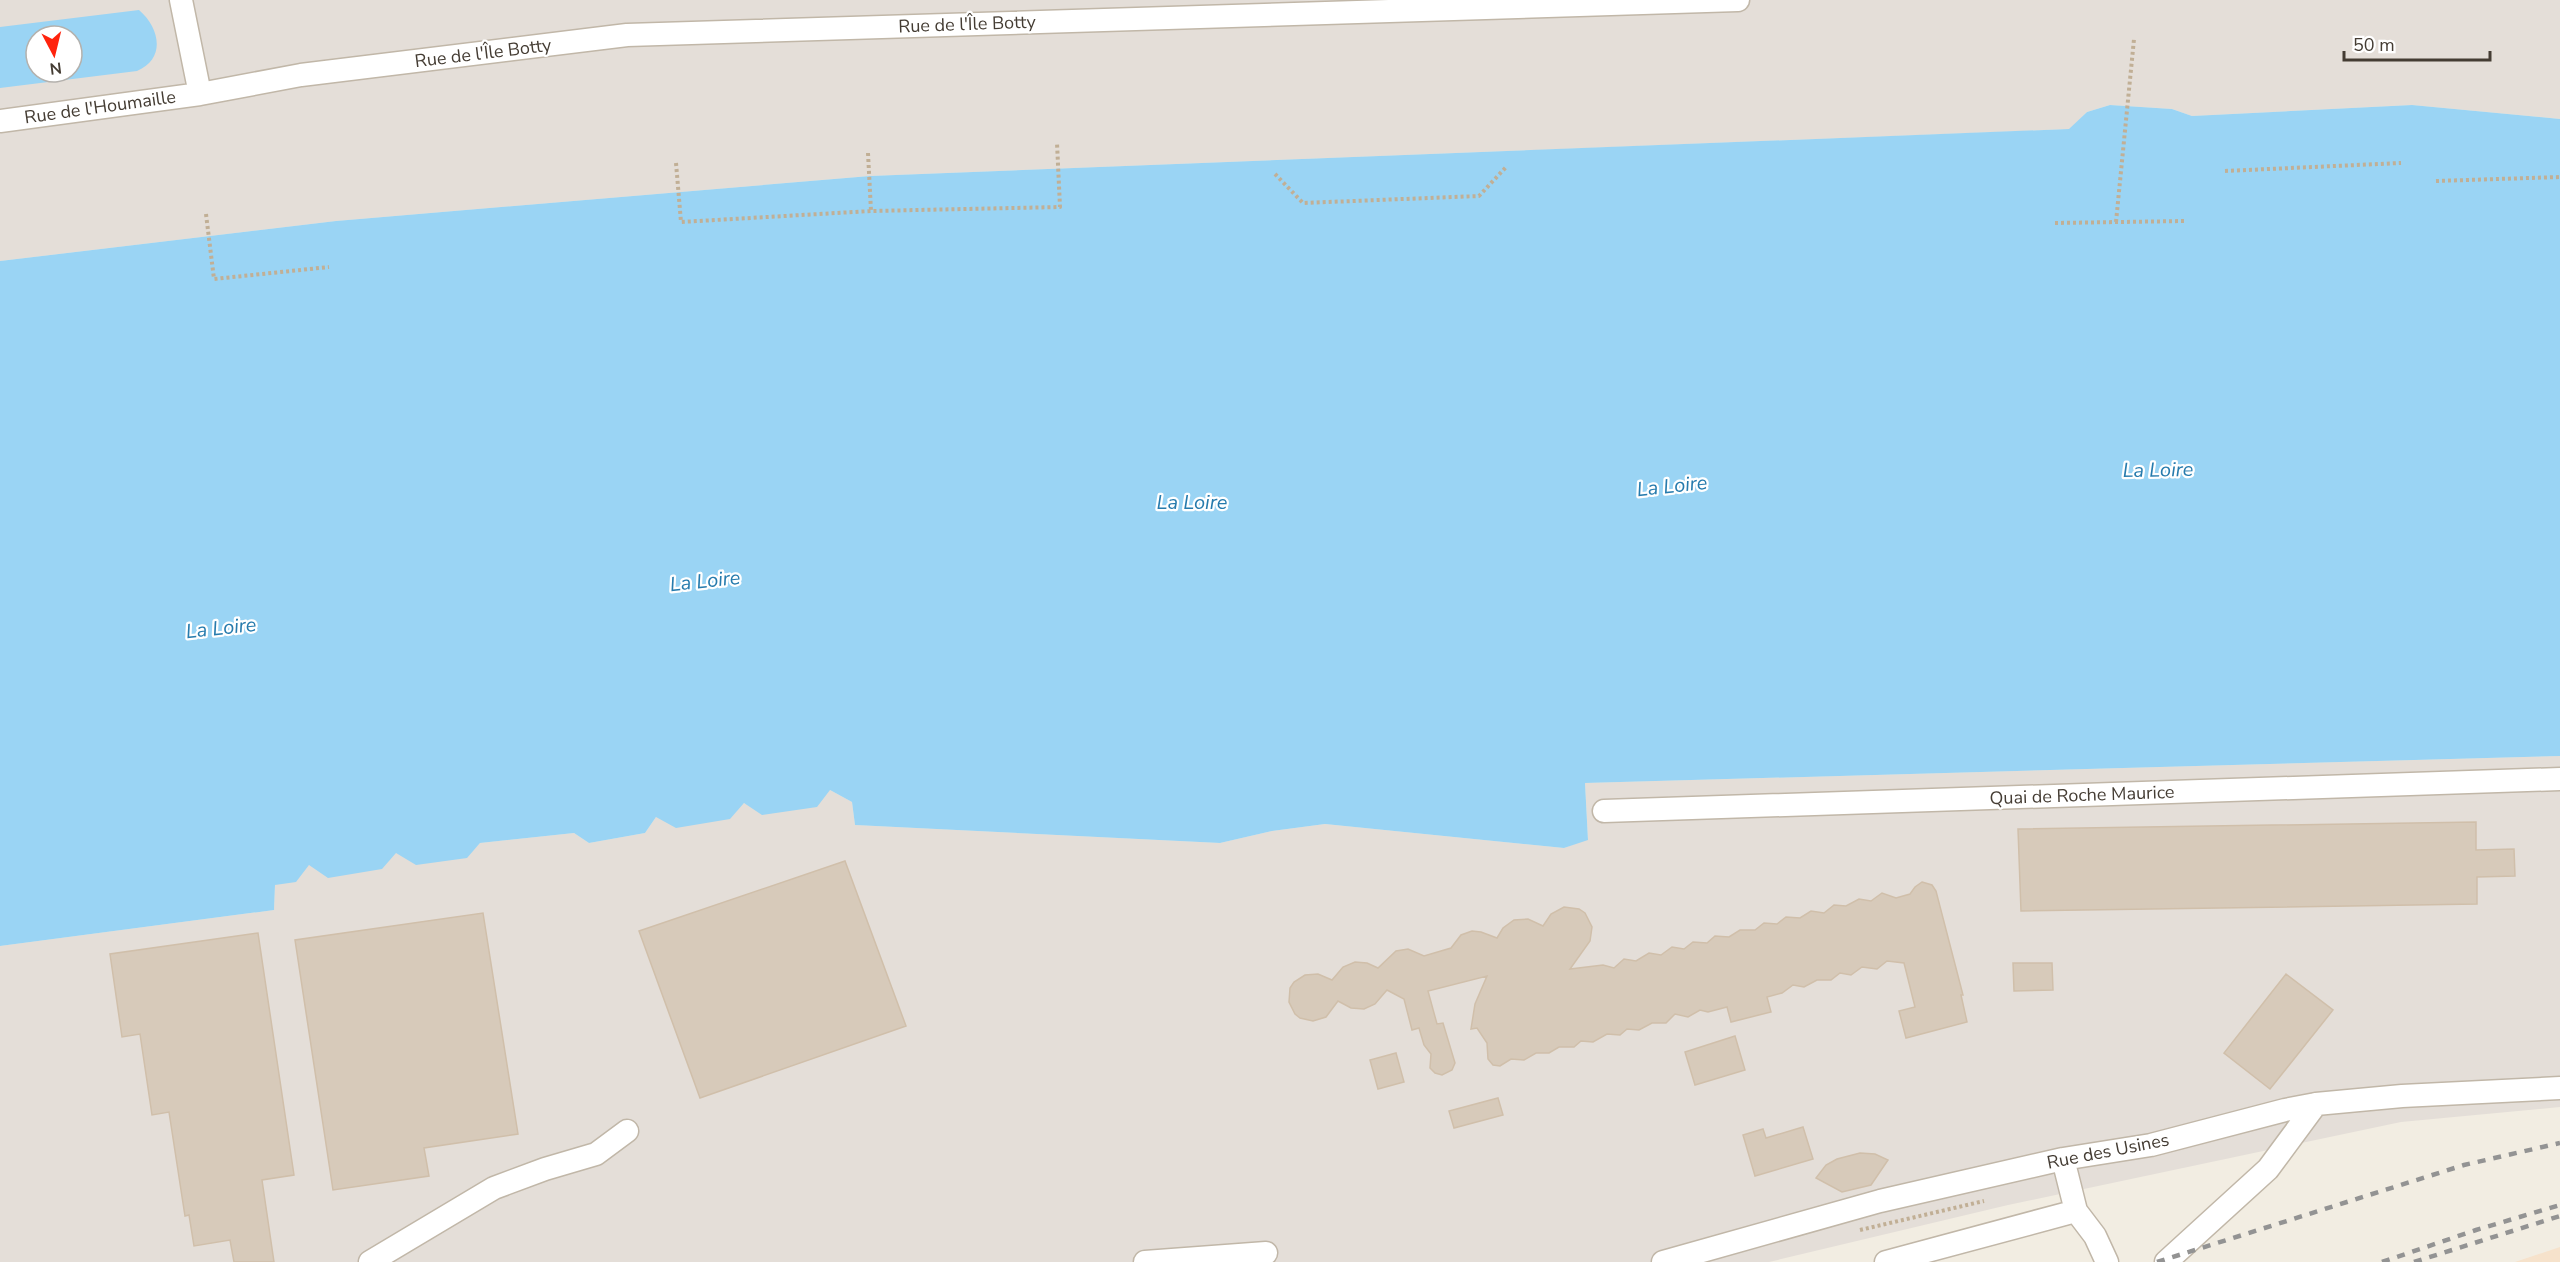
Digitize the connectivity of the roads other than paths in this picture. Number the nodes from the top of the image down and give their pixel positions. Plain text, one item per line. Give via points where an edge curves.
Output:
1 (181, 0) edge
2 (1738, 0) edge
3 (1293, 7) edge
4 (200, 94) junction
5 (0, 121) edge
6 (2560, 779) edge
7 (1604, 811) dead end
8 (2560, 1088) edge
9 (2316, 1104) junction
10 (627, 1131) dead end
11 (2063, 1159) junction
12 (2076, 1211) junction
13 (1266, 1253) dead end
14 (370, 1262) edge
15 (1144, 1262) edge
16 (1663, 1262) edge
17 (1886, 1262) edge
18 (2107, 1262) edge
19 (2166, 1262) edge

1 - 4 street
2 - 3 street, Rue de l'Île Botty
3 - 4 street, Rue de l'Île Botty via 627,35 301,75
4 - 5 street, Rue de l'Houmaille
6 - 7 street, Quai de Roche Maurice
8 - 9 street, Rue des Usines
9 - 11 street, Rue des Usines via 2151,1145
9 - 19 street via 2268,1169
10 - 14 street via 596,1154 495,1188
11 - 12 street
11 - 16 street, Rue des Usines via 1880,1201
12 - 17 street
12 - 18 street via 2095,1236
13 - 15 street

